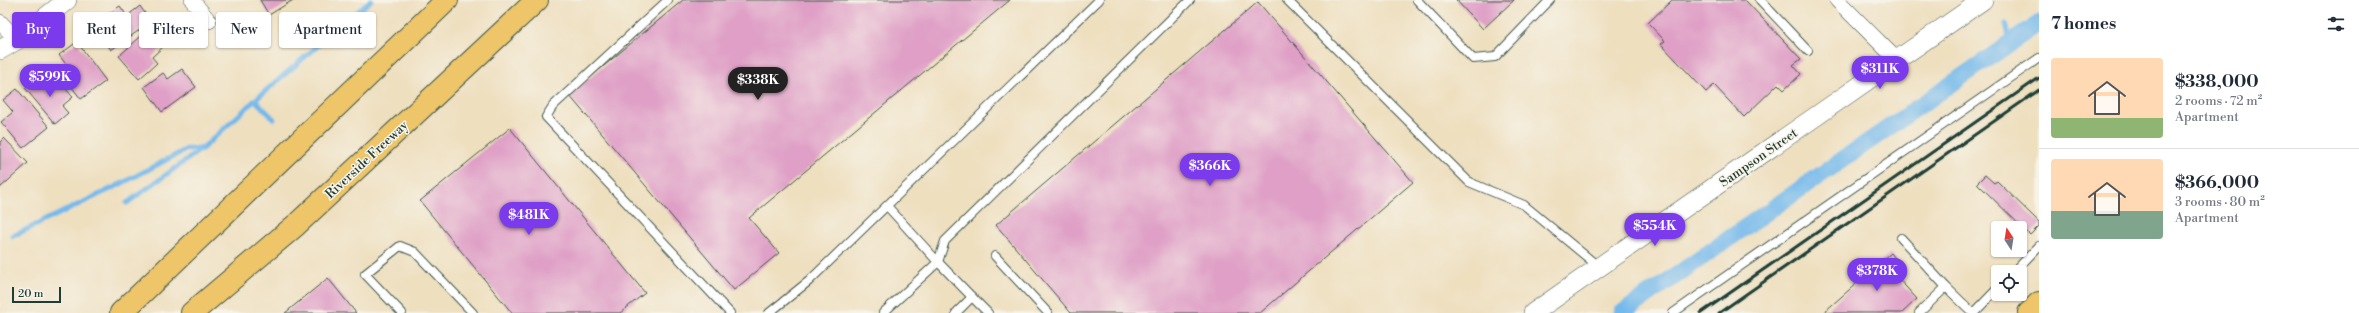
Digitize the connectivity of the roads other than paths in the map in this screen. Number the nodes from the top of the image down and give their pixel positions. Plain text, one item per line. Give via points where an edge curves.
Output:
1 (67, 0) edge
2 (192, 0) edge
3 (447, 0) edge
4 (537, 0) edge
5 (668, 0) edge
6 (1099, 0) edge
7 (1190, 0) edge
8 (1287, 0) edge
9 (1417, 0) edge
10 (1550, 0) edge
11 (1760, 0) edge
12 (1837, 0) edge
13 (1983, 0) edge
14 (52, 12) edge
15 (201, 12) edge
16 (0, 22) edge
17 (12, 35) edge
18 (12, 43) edge
19 (0, 50) edge
20 (1808, 50) dead end
21 (2039, 58) edge
22 (1897, 60) junction
23 (887, 206) junction
24 (296, 225) junction
25 (1901, 238) dead end
26 (2039, 246) edge
27 (995, 256) dead end
28 (938, 262) junction
29 (2021, 265) edge
30 (1599, 267) junction
31 (1946, 287) junction
32 (1991, 295) edge
33 (972, 297) junction
34 (2039, 303) edge
35 (121, 313) edge
36 (192, 313) edge
37 (208, 313) edge
38 (402, 313) edge
39 (473, 313) edge
40 (730, 313) edge
41 (769, 313) edge
42 (882, 313) edge
43 (956, 313) edge
44 (988, 313) edge
45 (1048, 313) edge
46 (1533, 313) edge
47 (1673, 313) edge
48 (1919, 313) edge
49 (1974, 313) edge
50 (2029, 313) edge

1 - 14 street
2 - 15 street
3 - 35 main road
4 - 24 main road, Riverside Freeway
5 - 40 lane via 553,106 546,117
6 - 23 lane
7 - 28 lane via 944,241
8 - 30 lane via 1469,182 1524,205
9 - 10 lane via 1473,59 1495,57
11 - 20 lane
12 - 22 street
13 - 22 street, Sampson Street
16 - 17 street
18 - 19 street
21 - 47 lane
22 - 30 street, Sampson Street
23 - 28 lane
23 - 41 lane via 809,281
24 - 36 main road, Riverside Freeway
24 - 37 main road
25 - 31 lane
26 - 29 lane
27 - 45 lane
28 - 33 lane
28 - 42 lane
30 - 46 street, Sampson Street
31 - 48 lane
31 - 49 lane
32 - 49 lane
33 - 43 lane
33 - 44 lane
34 - 50 main road
38 - 39 lane via 365,274 400,246 415,252

